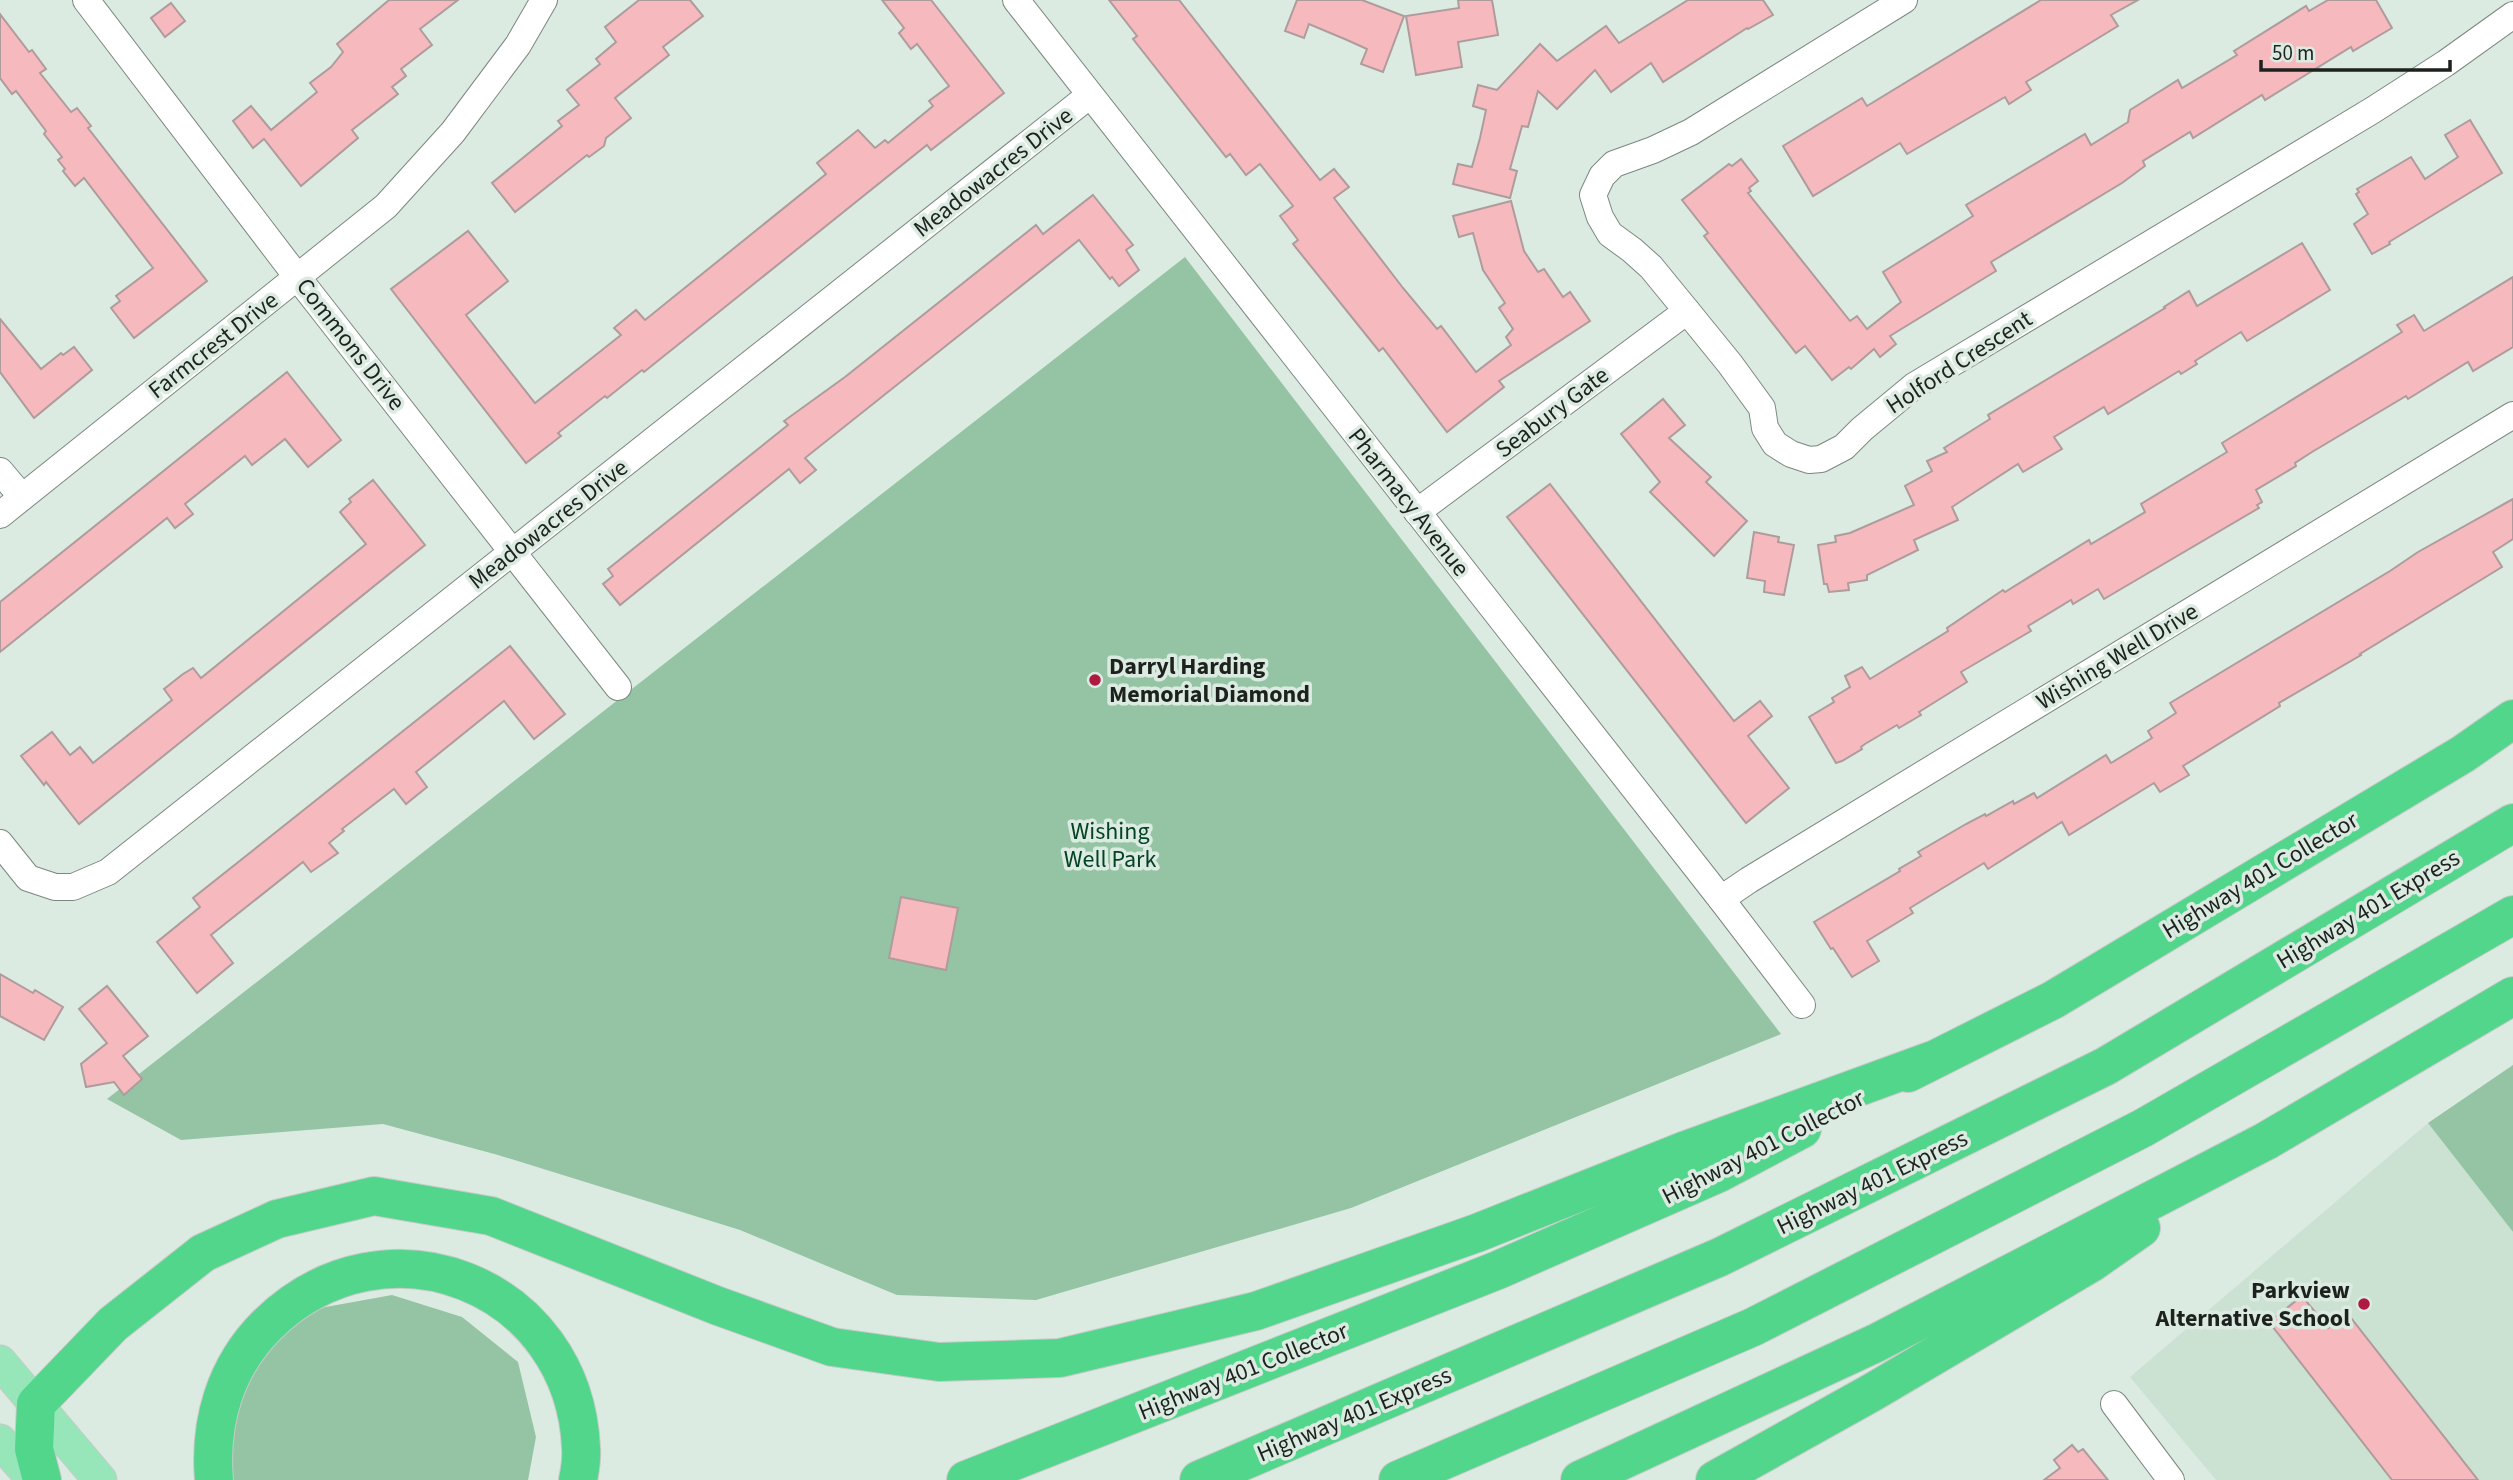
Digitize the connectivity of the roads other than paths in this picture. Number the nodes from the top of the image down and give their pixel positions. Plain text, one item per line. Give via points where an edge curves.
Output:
1 (86, 0) edge
2 (544, 0) edge
3 (1016, 0) edge
4 (1904, 0) edge
5 (2513, 15) edge
6 (1090, 96) junction
7 (298, 278) junction
8 (1687, 311) junction
9 (2513, 415) edge
10 (0, 471) edge
11 (22, 497) junction
12 (1417, 512) junction
13 (0, 515) edge
14 (513, 551) junction
15 (618, 687) dead end
16 (2513, 719) edge
17 (2513, 822) edge
18 (0, 843) edge
19 (1721, 899) junction
20 (2513, 915) edge
21 (2513, 996) edge
22 (1802, 1005) dead end
23 (1930, 1061) junction
24 (2266, 1141) junction
25 (0, 1362) edge
26 (36, 1404) junction
27 (2114, 1404) dead end
28 (0, 1441) edge
29 (34, 1480) edge
30 (42, 1480) edge
31 (100, 1480) edge
32 (214, 1480) edge
33 (578, 1480) edge
34 (966, 1480) edge
35 (1199, 1480) edge
36 (1398, 1480) edge
37 (1580, 1480) edge
38 (1715, 1480) edge
39 (2171, 1480) edge

1 - 7 street, Commons Drive
2 - 7 street, Farmcrest Drive via 518,45 453,131 386,206
3 - 6 street, Pharmacy Avenue
4 - 8 street, Holford Crescent via 1691,132 1614,164 1602,176 1593,195 1610,234 1651,267
5 - 8 street, Holford Crescent via 2373,110 1914,386 1844,447 1821,459 1809,460 1775,444 1765,428 1762,408
6 - 12 street, Pharmacy Avenue
6 - 14 street, Meadowacres Drive
7 - 11 street, Farmcrest Drive
7 - 14 street, Commons Drive
8 - 12 street, Seabury Gate
9 - 19 street, Wishing Well Drive
10 - 11 street
11 - 13 street, Farmcrest Drive
12 - 19 street, Pharmacy Avenue
14 - 15 street, Commons Drive
14 - 18 street, Meadowacres Drive via 108,872 74,887 55,887 28,878
16 - 23 highway, Highway 401 Collector via 2463,754 2053,1000
17 - 35 highway, Highway 401 Express via 2106,1066 1720,1257
19 - 22 street, Pharmacy Avenue
20 - 36 highway via 2143,1128 1753,1327
21 - 24 highway
23 - 26 highway via 1477,1233 1256,1311 1060,1358 939,1362 832,1347 491,1216 374,1196 277,1219 203,1253 113,1324
23 - 34 highway, Highway 401 Collector via 1718,1173 1498,1270
24 - 37 highway via 1876,1343
24 - 38 highway via 2091,1263
25 - 26 main road
26 - 30 highway via 34,1449
26 - 31 main road
27 - 39 street
28 - 29 main road
32 - 33 highway via 214,1429 222,1397 254,1339 299,1298 323,1284 351,1274 402,1268 470,1282 512,1308 543,1340 577,1413 582,1450

